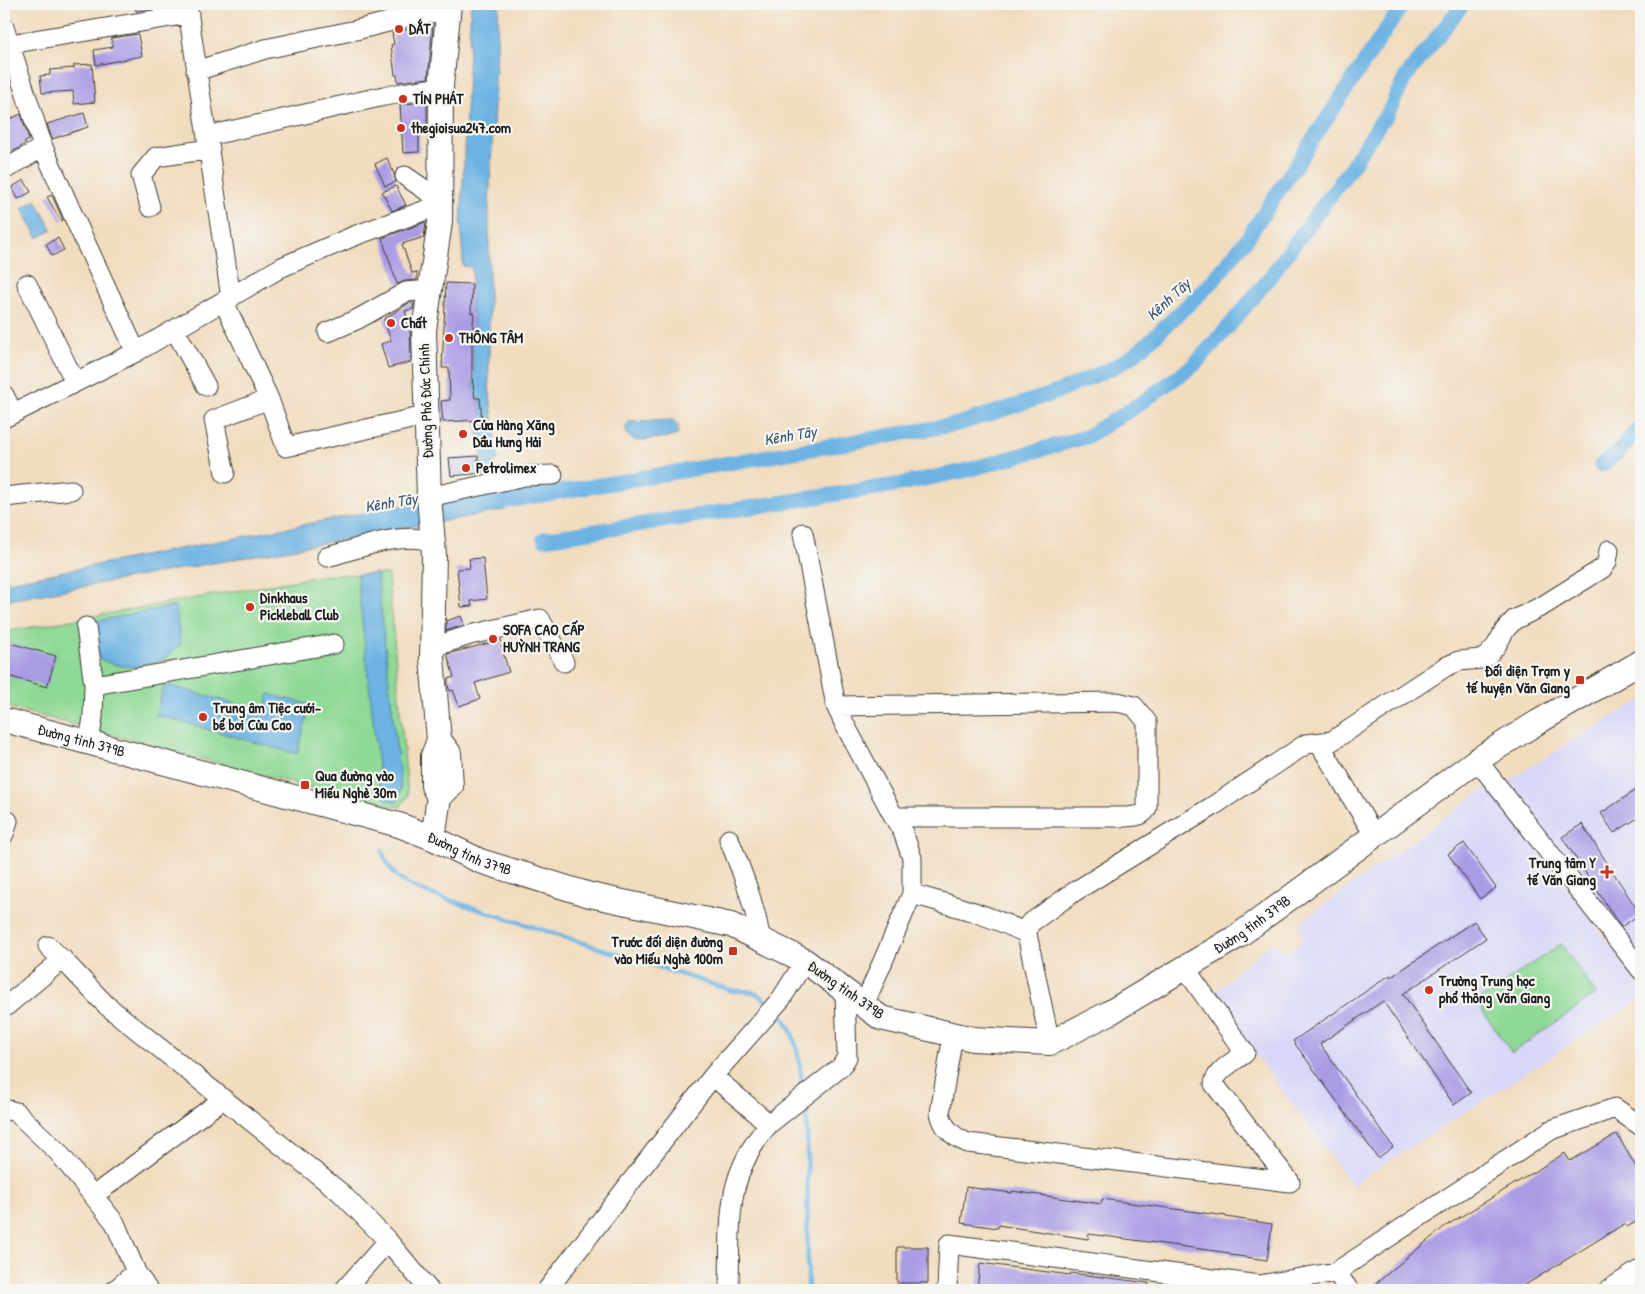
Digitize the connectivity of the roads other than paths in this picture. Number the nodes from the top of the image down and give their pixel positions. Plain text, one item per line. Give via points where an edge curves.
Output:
1 (449, 7) edge
2 (188, 9) edge
3 (6, 38) edge
4 (196, 71) junction
5 (441, 88) junction
6 (209, 142) junction
7 (43, 147) junction
8 (4, 170) edge
9 (405, 176) dead end
10 (440, 202) junction
11 (150, 207) dead end
12 (27, 284) dead end
13 (430, 290) junction
14 (228, 300) junction
15 (175, 330) junction
16 (328, 332) dead end
17 (136, 352) junction
18 (75, 382) junction
19 (206, 386) dead end
20 (4, 395) edge
21 (269, 399) junction
22 (8, 416) edge
23 (426, 416) junction
24 (225, 472) dead end
25 (553, 475) dead end
26 (71, 490) dead end
27 (429, 494) junction
28 (4, 497) edge
29 (803, 533) dead end
30 (426, 538) junction
31 (1609, 550) dead end
32 (327, 557) dead end
33 (86, 627) dead end
34 (334, 644) dead end
35 (433, 648) junction
36 (564, 662) dead end
37 (1641, 662) edge
38 (94, 685) junction
39 (836, 706) junction
40 (4, 720) edge
41 (90, 742) junction
42 (1319, 743) junction
43 (1476, 760) junction
44 (1145, 812) junction
45 (894, 817) junction
46 (4, 820) edge
47 (4, 834) edge
48 (1374, 835) junction
49 (433, 838) junction
50 (1160, 838) junction
51 (729, 839) dead end
52 (912, 894) junction
53 (1027, 934) junction
54 (761, 940) junction
55 (48, 946) dead end
56 (62, 959) junction
57 (805, 961) junction
58 (1185, 968) junction
59 (1641, 970) edge
60 (855, 998) junction
61 (4, 1008) edge
62 (953, 1034) junction
63 (1050, 1043) junction
64 (713, 1076) junction
65 (223, 1099) junction
66 (4, 1109) edge
67 (773, 1121) junction
68 (1641, 1126) edge
69 (1260, 1144) junction
70 (1241, 1176) junction
71 (93, 1196) junction
72 (388, 1241) junction
73 (1641, 1269) edge
74 (136, 1272) junction
75 (1336, 1272) junction
76 (1259, 1288) edge
77 (115, 1290) edge
78 (148, 1290) edge
79 (344, 1290) edge
80 (429, 1290) edge
81 (546, 1290) edge
82 (729, 1290) edge
83 (947, 1290) edge
84 (1349, 1290) edge
85 (1608, 1290) edge

1 - 4 street via 265,49
1 - 5 main road, Đường Phó Đức Chính
2 - 3 street
2 - 4 street
3 - 7 street
4 - 6 street
5 - 6 street via 384,96
5 - 10 main road, Đường Phó Đức Chính
6 - 11 street via 156,157 141,175
6 - 14 street
7 - 8 street
7 - 17 street
9 - 10 street
10 - 13 main road, Đường Phó Đức Chính
10 - 14 street via 282,267
12 - 18 street
13 - 16 street via 406,292
13 - 23 main road, Đường Phó Đức Chính via 424,330
14 - 15 street
14 - 21 street
15 - 17 street
15 - 19 street
17 - 18 street
18 - 22 street
20 - 22 street
21 - 23 street via 286,447
21 - 24 street via 214,420
23 - 27 main road, Đường Phó Đức Chính
25 - 27 street via 525,476
26 - 28 street
27 - 30 main road, Đường Phó Đức Chính
29 - 39 street
30 - 32 street via 385,541
30 - 35 main road, Đường Phó Đức Chính via 434,555
31 - 42 street via 1608,562 1603,568 1514,620 1486,657 1445,666 1332,741
33 - 38 street
34 - 38 street
35 - 36 street via 470,635 540,619
35 - 49 main road, Đường Phó Đức Chính via 438,740 449,753 451,786 439,797
37 - 43 main road, Đường tỉnh 379B
38 - 41 street
39 - 44 street via 1117,702 1134,706 1146,722
39 - 45 street
40 - 41 main road, Đường tỉnh 379B
41 - 49 main road, Đường tỉnh 379B via 399,825
42 - 48 street
42 - 50 street via 1306,744
43 - 48 main road, Đường tỉnh 379B
43 - 59 street
44 - 45 street via 1126,817
44 - 50 street
45 - 52 street via 912,858
46 - 47 street via 8,821
48 - 58 main road, Đường tỉnh 379B via 1238,936
49 - 54 main road, Đường tỉnh 379B via 480,861 562,887 731,924
50 - 53 street via 1029,924
51 - 54 street via 749,888
52 - 53 street via 976,912
52 - 60 street
53 - 63 street
54 - 57 main road, Đường tỉnh 379B
55 - 56 street
56 - 61 street
56 - 65 street via 106,1005
57 - 60 main road, Đường tỉnh 379B
57 - 64 street via 781,999
58 - 63 main road, Đường tỉnh 379B
58 - 69 street via 1245,1053 1218,1074 1214,1084
60 - 62 main road, Đường tỉnh 379B via 881,1018
60 - 67 street via 846,1057 841,1067
62 - 63 main road, Đường tỉnh 379B via 973,1039
62 - 70 street via 940,1113 948,1130 958,1139 968,1143
64 - 67 street
64 - 81 street
65 - 71 street
65 - 72 street via 340,1193
66 - 71 street via 16,1112 58,1152
67 - 82 street via 753,1144 734,1192
68 - 75 street via 1615,1108 1551,1130
69 - 70 street via 1259,1162
69 - 70 street via 1290,1182
71 - 74 street via 115,1223
72 - 79 street
72 - 80 street
73 - 85 street
74 - 77 street
74 - 78 street
75 - 76 street
75 - 84 street
76 - 83 street via 949,1244

